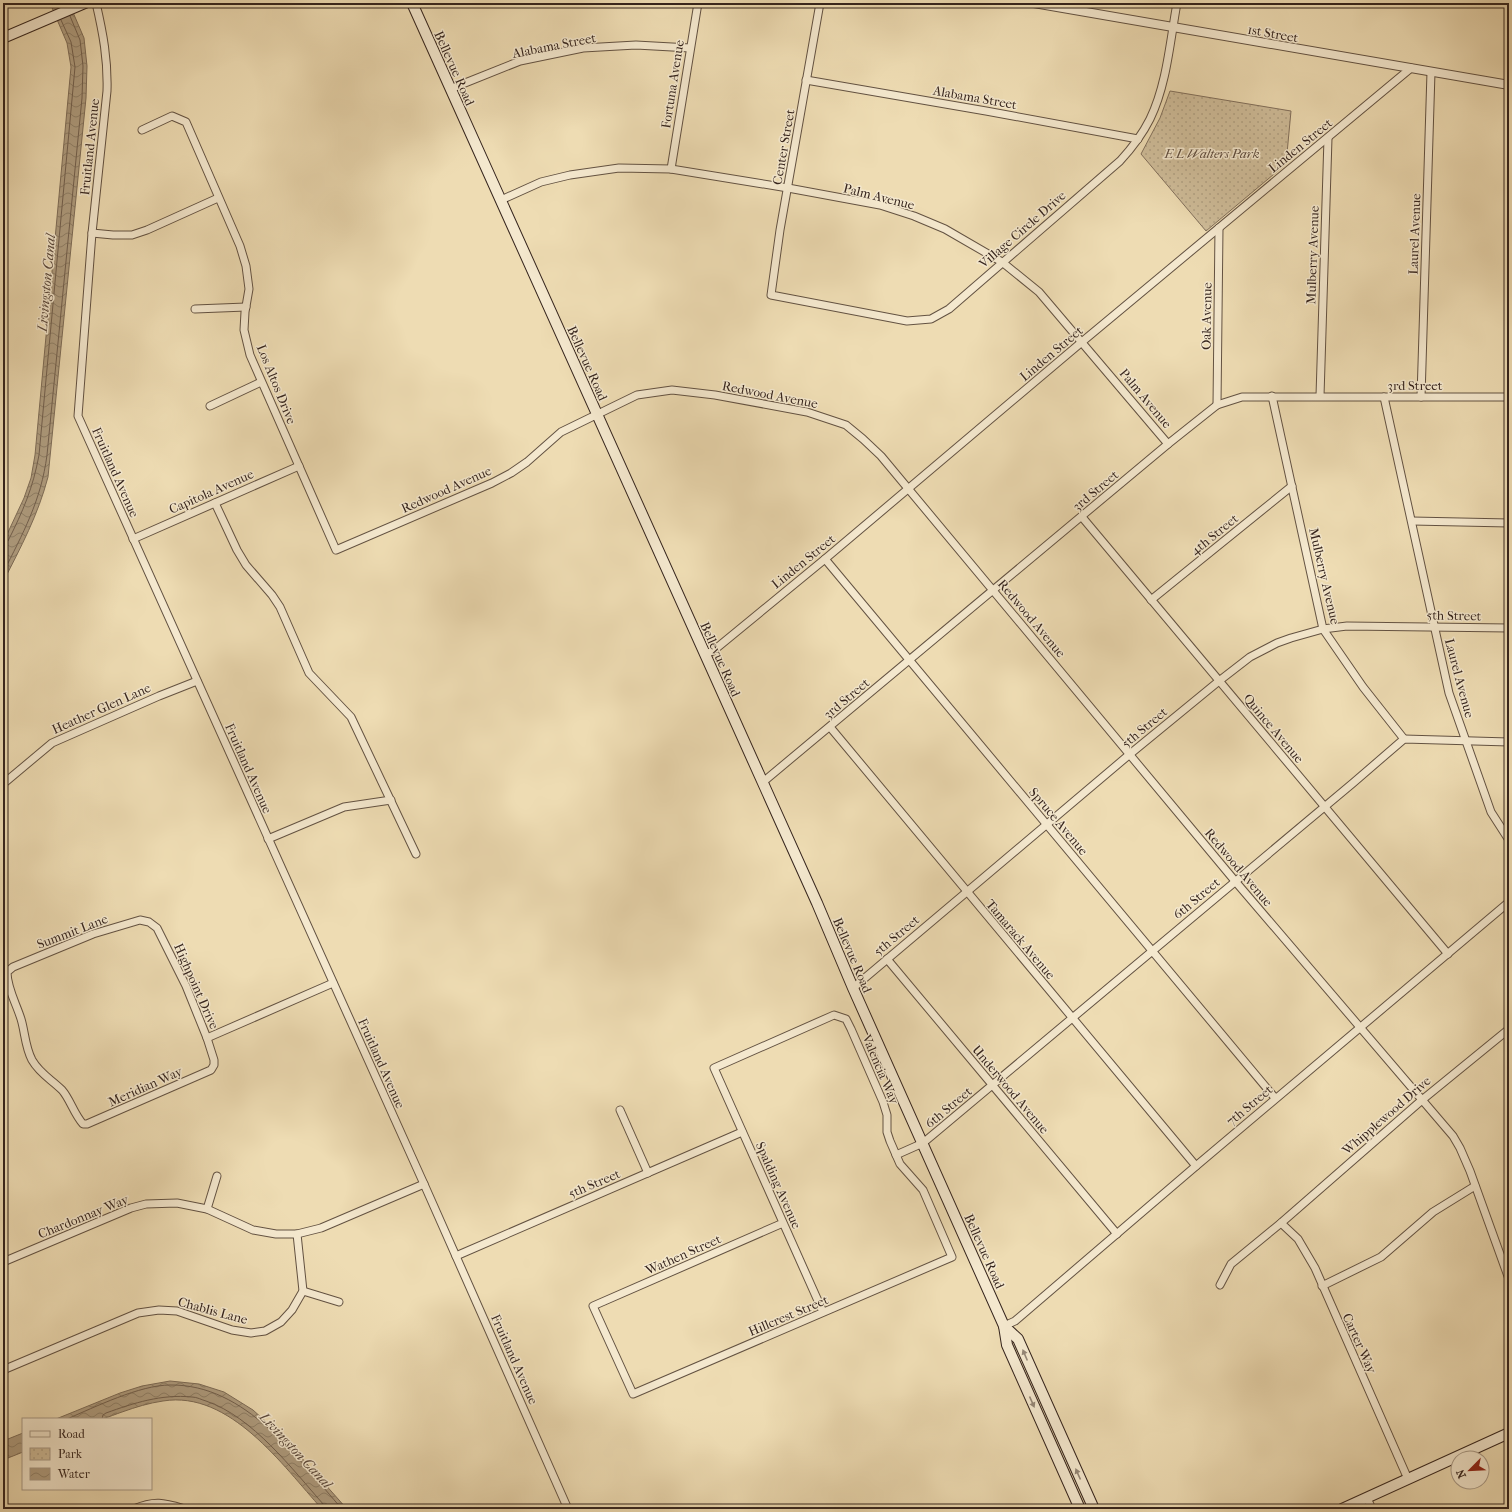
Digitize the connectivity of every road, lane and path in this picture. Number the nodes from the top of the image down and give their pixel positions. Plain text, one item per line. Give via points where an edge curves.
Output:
1 (96, 3) edge
2 (412, 3) edge
3 (698, 3) edge
4 (820, 3) edge
5 (1034, 3) edge
6 (1177, 3) edge
7 (81, 5) edge
8 (1173, 28) junction
9 (3, 38) edge
10 (690, 48) junction
11 (1411, 68) junction
12 (1431, 72) junction
13 (806, 80) junction
14 (1509, 85) edge
15 (450, 89) junction
16 (142, 130) dead end
17 (1328, 138) junction
18 (1138, 139) junction
19 (670, 169) junction
20 (788, 188) junction
21 (218, 198) junction
22 (500, 200) junction
23 (1219, 228) junction
24 (92, 233) junction
25 (1002, 262) junction
26 (770, 295) joint
27 (246, 307) junction
28 (195, 309) dead end
29 (1083, 341) junction
30 (261, 382) junction
31 (1272, 396) junction
32 (1320, 396) junction
33 (1384, 397) junction
34 (1421, 397) junction
35 (1509, 397) edge
36 (1217, 405) junction
37 (210, 406) dead end
38 (597, 415) junction
39 (1168, 444) junction
40 (299, 466) junction
41 (1292, 486) junction
42 (908, 489) junction
43 (215, 503) junction
44 (1082, 517) junction
45 (1412, 521) junction
46 (1509, 523) edge
47 (133, 539) junction
48 (336, 550) joint
49 (825, 559) junction
50 (993, 591) junction
51 (1152, 600) junction
52 (1435, 627) junction
53 (1509, 628) edge
54 (1323, 629) junction
55 (705, 654) junction
56 (909, 661) junction
57 (197, 681) junction
58 (1219, 681) junction
59 (830, 727) junction
60 (1404, 739) junction
61 (1466, 741) junction
62 (1509, 742) edge
63 (1130, 754) junction
64 (763, 782) junction
65 (3, 784) edge
66 (391, 800) junction
67 (1325, 807) junction
68 (1047, 824) junction
69 (268, 839) junction
70 (1509, 840) edge
71 (416, 854) dead end
72 (1235, 881) junction
73 (966, 892) junction
74 (1509, 902) edge
75 (149, 922) joint
76 (1151, 952) junction
77 (1448, 954) junction
78 (887, 959) junction
79 (333, 984) junction
80 (853, 988) junction
81 (1072, 1019) junction
82 (1360, 1028) junction
83 (1509, 1029) edge
84 (207, 1038) junction
85 (214, 1065) joint
86 (714, 1068) joint
87 (992, 1085) junction
88 (1275, 1098) junction
89 (1422, 1100) junction
90 (620, 1110) dead end
91 (83, 1124) joint
92 (742, 1132) junction
93 (923, 1143) junction
94 (896, 1155) junction
95 (1196, 1166) junction
96 (648, 1173) junction
97 (217, 1176) dead end
98 (424, 1184) junction
99 (1475, 1186) junction
100 (207, 1209) junction
101 (1281, 1222) junction
102 (783, 1223) junction
103 (297, 1234) junction
104 (1117, 1234) junction
105 (456, 1256) junction
106 (952, 1257) joint
107 (3, 1262) edge
108 (1509, 1279) edge
109 (1220, 1284) dead end
110 (1322, 1286) junction
111 (303, 1292) junction
112 (339, 1302) dead end
113 (823, 1312) junction
114 (1004, 1326) junction
115 (3, 1370) edge
116 (633, 1394) joint
117 (1509, 1433) edge
118 (1408, 1479) junction
119 (1067, 1480) junction
120 (1086, 1491) junction
121 (1366, 1498) junction
122 (134, 1509) edge
123 (185, 1509) edge
124 (568, 1509) edge
125 (1080, 1509) edge
126 (1094, 1509) edge
127 (1342, 1509) edge
128 (1372, 1509) edge

1 - 24 street, Fruitland Avenue via 105,40 108,69
2 - 15 main road, Bellevue Road
3 - 10 street, Fortuna Avenue
4 - 13 street, Center Street
5 - 8 street, 1st Street
6 - 8 street, Village Circle Drive
7 - 9 main road
8 - 11 street, 1st Street
8 - 18 street, Village Circle Drive via 1158,100
10 - 15 street, Alabama Street via 636,45 583,48 520,61
10 - 19 street, Fortuna Avenue
11 - 12 street, 1st Street
11 - 17 street, Linden Street
12 - 14 street, 1st Street
12 - 34 street, Laurel Avenue
13 - 18 street, Alabama Street
13 - 20 street, Center Street
15 - 22 main road, Bellevue Road
16 - 21 street, Los Altos Drive via 172,116 186,122
17 - 23 street, Linden Street
17 - 32 street, Mulberry Avenue
18 - 25 street, Village Circle Drive via 1120,161
19 - 20 street, Palm Avenue
19 - 22 street, Palm Avenue via 619,168 570,175 541,182
20 - 25 street, Palm Avenue via 880,206 914,216 945,229
20 - 26 street, Center Street
21 - 24 street via 132,235
21 - 27 street, Los Altos Drive via 240,246 246,266 249,289
22 - 38 main road, Bellevue Road
23 - 29 street, Linden Street
23 - 36 street, Oak Avenue
24 - 47 street, Fruitland Avenue via 78,416
25 - 26 street, Village Circle Drive via 949,309 931,318 907,321
25 - 29 street, Palm Avenue via 1040,292
27 - 28 street
27 - 30 street, Los Altos Drive via 244,330
29 - 39 street, Palm Avenue
29 - 42 street, Linden Street
30 - 37 street
30 - 40 street, Los Altos Drive
31 - 32 street, 3rd Street
31 - 36 street, 3rd Street via 1242,397
31 - 41 street, Mulberry Avenue
32 - 33 street, 3rd Street
33 - 34 street, 3rd Street
33 - 45 street, Laurel Avenue
34 - 35 street, 3rd Street
36 - 39 street, 3rd Street
38 - 42 street, Redwood Avenue via 637,395 672,390 807,412 846,425 881,456
38 - 48 street, Redwood Avenue via 561,432 527,462 492,483
38 - 55 main road, Bellevue Road
39 - 44 street, 3rd Street
40 - 43 street, Capitola Avenue
40 - 48 street, Los Altos Drive
41 - 51 street, 4th Street
41 - 54 street, Mulberry Avenue
42 - 49 street, Linden Street
42 - 50 street, Redwood Avenue
43 - 47 street, Capitola Avenue
43 - 66 street via 246,565 280,607 310,672 351,717
44 - 50 street, 3rd Street
44 - 51 street, Quince Avenue
45 - 46 street
45 - 52 street, Laurel Avenue
47 - 57 street, Fruitland Avenue
49 - 55 street, Linden Street via 713,651
49 - 56 street, Spruce Avenue
50 - 56 street, 3rd Street
50 - 63 street, Redwood Avenue
51 - 58 street, Quince Avenue
52 - 53 street, 5th Street
52 - 54 street, 5th Street via 1348,626
52 - 61 street, Laurel Avenue via 1449,693
54 - 58 street, 5th Street via 1277,643 1250,657
54 - 60 street, Mulberry Avenue via 1363,687
55 - 64 main road, Bellevue Road
56 - 59 street, 3rd Street
56 - 68 street, Spruce Avenue
57 - 65 street, Heather Glen Lane via 52,743
57 - 69 street, Fruitland Avenue
58 - 63 street, 5th Street
58 - 67 street, Quince Avenue
59 - 64 street, 3rd Street
59 - 73 street, Tamarack Avenue
60 - 61 street
60 - 67 street, 6th Street
61 - 62 street
61 - 70 street, Laurel Avenue via 1491,812
63 - 68 street, 5th Street
63 - 72 street, Redwood Avenue
64 - 80 main road, Bellevue Road
66 - 69 street via 344,807
66 - 71 street
67 - 72 street, 6th Street
67 - 77 street, Quince Avenue
68 - 73 street, 5th Street
68 - 76 street, Spruce Avenue
69 - 79 street, Fruitland Avenue
72 - 76 street, 6th Street
72 - 82 street, Redwood Avenue
73 - 78 street, 5th Street
73 - 81 street, Tamarack Avenue
74 - 77 street, 7th Street
75 - 84 street, Highpoint Drive via 157,928 186,986
75 - 91 street, Summit Lane via 140,920 92,934 13,967 7,972 7,980 32,1060 42,1074 62,1091
76 - 81 street, 6th Street
76 - 88 street, Spruce Avenue
77 - 82 street, 7th Street
78 - 80 street, 5th Street
78 - 87 street, Underwood Avenue
79 - 84 street
79 - 98 street, Fruitland Avenue
80 - 93 main road, Bellevue Road
81 - 87 street, 6th Street
81 - 95 street, Tamarack Avenue
82 - 88 street, 7th Street
82 - 89 street, Redwood Avenue
83 - 89 street, Whipplewood Drive
84 - 85 street, Highpoint Drive
85 - 91 street, Meridian Way via 211,1070
86 - 92 street, Spalding Avenue
86 - 94 street, Valencia Way via 834,1015 846,1019 884,1102 887,1132
87 - 93 street, 6th Street
87 - 104 street, Underwood Avenue
88 - 95 street, 7th Street
89 - 99 street, Redwood Avenue via 1460,1148
89 - 101 street, Whipplewood Drive
90 - 96 street
92 - 96 street, 5th Street
92 - 102 street, Spalding Avenue
93 - 94 street, 6th Street
93 - 114 main road, Bellevue Road
94 - 106 street, Valencia Way via 900,1164 923,1190
95 - 104 street, 7th Street
96 - 105 street, 5th Street
97 - 100 street
98 - 103 street, Chardonnay Way via 321,1228
98 - 105 street, Fruitland Avenue
99 - 108 street, Redwood Avenue
99 - 110 street via 1433,1212 1382,1258
100 - 103 street, Chardonnay Way via 253,1230
100 - 107 street, Chardonnay Way via 177,1202 146,1204
101 - 109 street, Whipplewood Drive via 1231,1264
101 - 110 street, Carter Way via 1298,1239
102 - 113 street, Spalding Avenue
102 - 116 street, Wathen Street via 593,1306
103 - 111 street
104 - 114 street, 7th Street via 1015,1321
105 - 124 street, Fruitland Avenue
106 - 113 street, Hillcrest Street
110 - 118 street, Carter Way
111 - 112 street
111 - 115 street, Chablis Lane via 281,1322 265,1330 251,1333 232,1330 176,1312 159,1310 138,1313
113 - 116 street, Hillcrest Street
114 -> 119 main road, Bellevue Road via 1007,1345
120 -> 114 main road, Bellevue Road via 1018,1338
117 - 118 main road
118 - 121 main road
119 - 120 main road via 1081,1491
119 - 125 main road, Bellevue Road
120 - 126 main road, Bellevue Road
121 - 127 main road
121 - 128 street
122 - 123 street via 143,1505 162,1503

